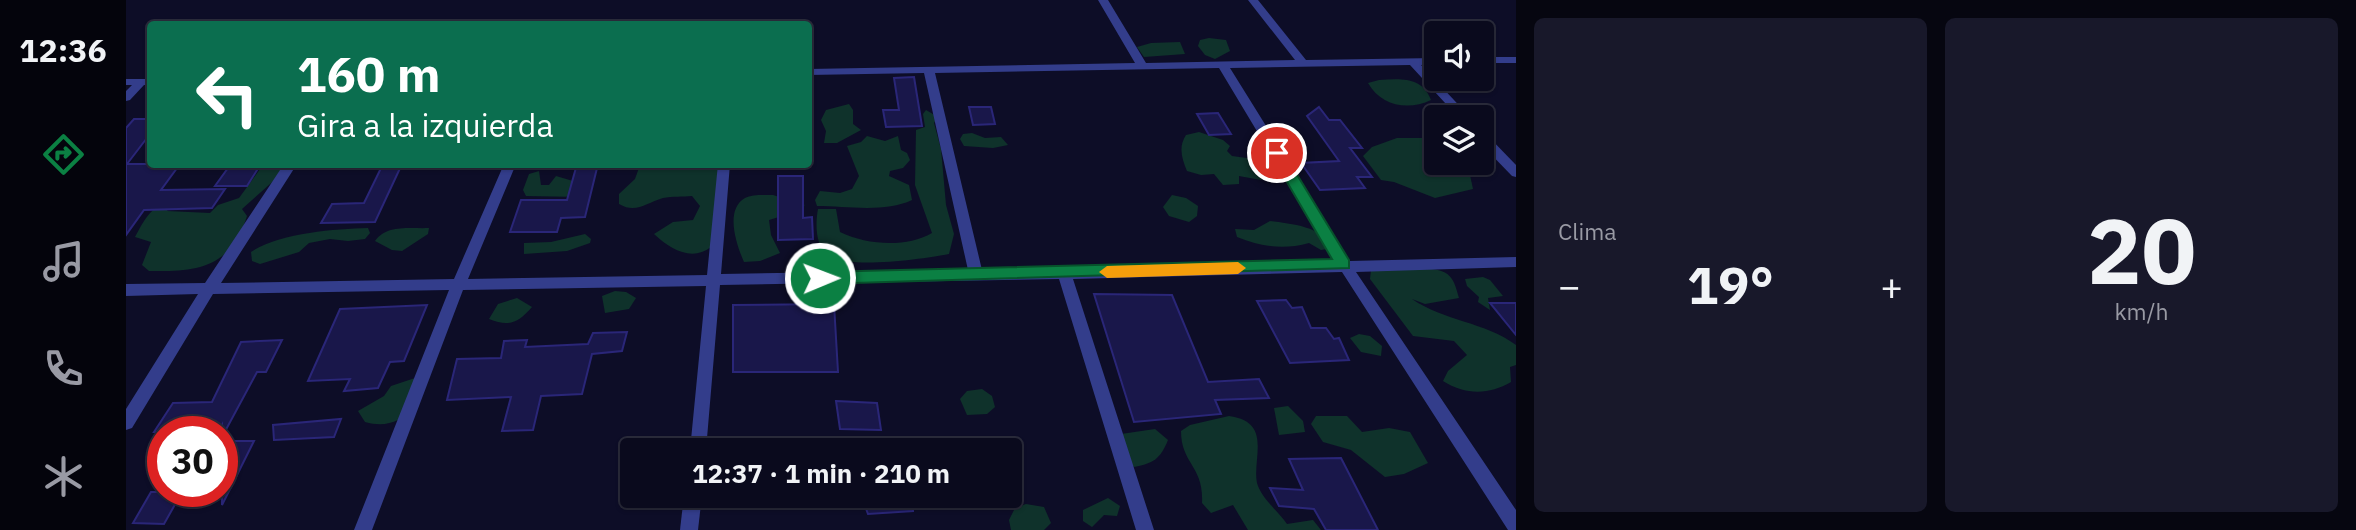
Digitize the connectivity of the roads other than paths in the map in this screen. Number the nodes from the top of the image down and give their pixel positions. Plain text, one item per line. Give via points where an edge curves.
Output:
1 (1103, 0) edge
2 (1253, 0) edge
3 (1516, 60) edge
4 (1494, 61) edge
5 (1413, 62) junction
6 (1424, 62) edge
7 (1303, 63) junction
8 (1223, 65) junction
9 (1142, 66) junction
10 (929, 69) junction
11 (812, 72) edge
12 (126, 82) edge
13 (146, 82) edge
14 (126, 98) edge
15 (1453, 105) edge
16 (1494, 150) edge
17 (289, 168) edge
18 (508, 168) edge
19 (724, 168) edge
20 (1516, 173) edge
21 (1516, 262) edge
22 (1344, 264) junction
23 (1064, 274) junction
24 (976, 275) junction
25 (716, 280) junction
26 (458, 285) junction
27 (209, 289) junction
28 (126, 290) edge
29 (126, 423) edge
30 (699, 438) edge
31 (692, 508) edge
32 (1516, 526) edge
33 (363, 530) edge
34 (689, 530) edge
35 (1145, 530) edge

1 - 9 street
2 - 7 street
3 - 4 street
5 - 6 street
5 - 7 street
5 - 15 street
7 - 8 street
8 - 9 street
8 - 22 street
9 - 10 street
10 - 11 street
10 - 24 street
12 - 13 street
13 - 14 street
16 - 20 street
17 - 27 street
18 - 26 street
19 - 25 street
21 - 22 street
22 - 23 street
22 - 32 street
23 - 24 street
23 - 35 street
24 - 25 street
25 - 26 street
25 - 30 street
26 - 27 street
26 - 33 street
27 - 28 street
27 - 29 street
31 - 34 street

